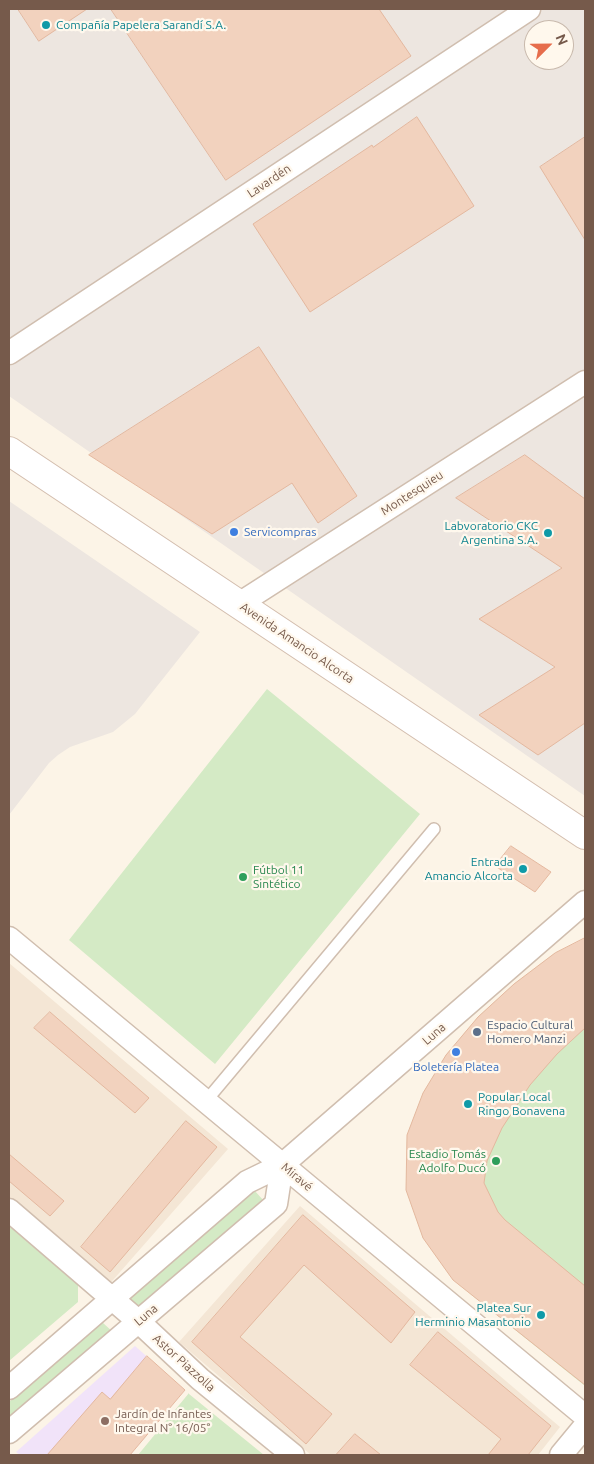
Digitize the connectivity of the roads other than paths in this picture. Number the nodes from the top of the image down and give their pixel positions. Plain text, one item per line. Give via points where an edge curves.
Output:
1 (529, 9) edge
2 (9, 353) edge
3 (585, 382) edge
4 (9, 451) edge
5 (239, 604) junction
6 (434, 829) dead end
7 (585, 836) edge
8 (585, 902) edge
9 (9, 938) edge
10 (206, 1101) junction
11 (282, 1165) junction
12 (9, 1210) edge
13 (112, 1299) junction
14 (138, 1321) junction
15 (9, 1388) edge
16 (585, 1416) edge
17 (585, 1426) edge
18 (9, 1432) edge
19 (293, 1455) edge
20 (561, 1455) edge

1 - 2 street, Lavardén
3 - 5 street, Montesquieu
4 - 5 main road, Avenida Amancio Alcorta
5 - 7 main road, Avenida Amancio Alcorta
6 - 10 lane
8 - 11 street, Luna
9 - 10 street, Miravé
10 - 11 street, Miravé
11 - 13 street, Luna via 246,1182
11 - 14 street, Luna via 276,1204
11 - 16 street, Miravé
12 - 13 street, Astor Piazzolla
13 - 14 street, Astor Piazzolla
13 - 15 street, Luna
14 - 18 street, Luna
14 - 19 street, Astor Piazzolla via 200,1379
17 - 20 street

